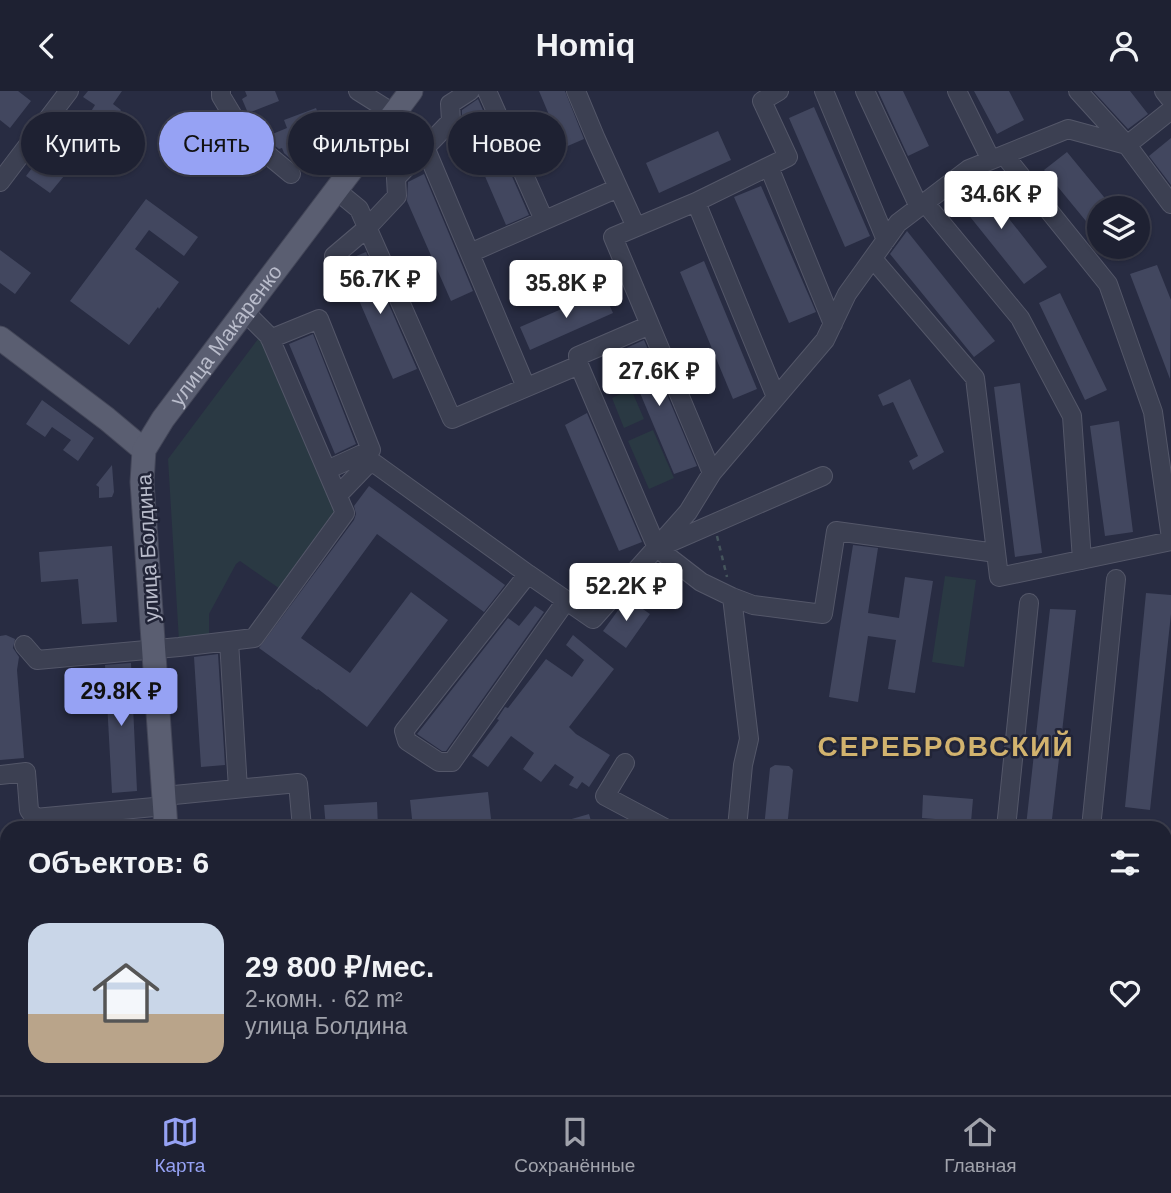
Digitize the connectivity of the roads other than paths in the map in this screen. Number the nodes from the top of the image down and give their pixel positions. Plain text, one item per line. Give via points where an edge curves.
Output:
1 (69, 91) edge
2 (221, 91) edge
3 (358, 91) edge
4 (411, 91) edge
5 (470, 91) edge
6 (486, 91) edge
7 (576, 91) edge
8 (779, 91) edge
9 (824, 91) edge
10 (865, 91) edge
11 (957, 91) edge
12 (1077, 91) edge
13 (1164, 91) edge
14 (1171, 100) edge
15 (1171, 110) edge
16 (390, 112) edge
17 (396, 112) edge
18 (434, 139) edge
19 (1127, 145) junction
20 (998, 158) junction
21 (769, 167) junction
22 (434, 170) edge
23 (288, 172) edge
24 (348, 175) edge
25 (399, 175) edge
26 (0, 182) edge
27 (618, 188) junction
28 (337, 190) junction
29 (696, 202) junction
30 (1171, 204) edge
31 (922, 205) junction
32 (544, 220) junction
33 (636, 227) junction
34 (367, 228) junction
35 (886, 240) junction
36 (470, 253) junction
37 (873, 259) junction
38 (334, 282) dead end
39 (244, 311) junction
40 (833, 324) junction
41 (650, 325) junction
42 (0, 338) edge
43 (271, 339) junction
44 (579, 365) junction
45 (526, 387) junction
46 (776, 397) junction
47 (144, 450) junction
48 (327, 470) junction
49 (712, 473) junction
50 (823, 476) dead end
51 (338, 495) junction
52 (1171, 540) edge
53 (657, 548) junction
54 (996, 553) junction
55 (1082, 560) junction
56 (528, 574) junction
57 (1116, 579) dead end
58 (732, 597) junction
59 (566, 601) junction
60 (1029, 603) dead end
61 (229, 641) junction
62 (24, 645) dead end
63 (153, 649) junction
64 (625, 763) dead end
65 (0, 775) edge
66 (238, 789) junction
67 (165, 810) edge
68 (302, 821) edge
69 (652, 821) edge
70 (738, 821) edge
71 (1007, 821) edge
72 (1092, 821) edge

1 - 26 street
2 - 23 street via 245,136
3 - 16 street
4 - 17 main road, улица Макаренко
5 - 18 street via 450,104 451,121
6 - 32 street
7 - 27 street
8 - 21 street via 762,101 788,157
9 - 35 street
10 - 31 street
11 - 20 street
12 - 19 street
13 - 14 street
15 - 19 street
19 - 20 street via 1068,128
19 - 30 street
20 - 31 street via 969,169
20 - 52 street via 1108,284 1153,412
21 - 29 street
21 - 40 street
22 - 36 street
24 - 28 main road, улица Макаренко
25 - 34 street via 397,196
27 - 32 street
27 - 33 street
28 - 34 street via 359,209
28 - 39 main road, улица Макаренко
29 - 33 street
29 - 46 street
31 - 35 street via 898,223
31 - 55 street via 1020,318 1072,417
32 - 36 street
33 - 41 street via 613,237
34 - 38 street via 334,256
34 - 45 street via 452,419
35 - 37 street
36 - 45 street
37 - 40 street via 847,294
37 - 54 street via 975,378
39 - 43 street
39 - 47 main road, улица Макаренко
40 - 46 street via 825,340
41 - 44 street via 578,356
41 - 49 street
42 - 47 main road, улица Болдина
43 - 48 street
43 - 48 street via 319,319 371,450
44 - 45 street
44 - 53 street
46 - 49 street
47 - 63 main road, улица Болдина
48 - 51 street
49 - 53 street via 688,512
50 - 53 street
51 - 56 street via 374,463
51 - 61 street via 345,513 254,638
52 - 55 street
53 - 58 street via 701,582
53 - 59 street via 593,619
54 - 55 street via 999,577
54 - 58 street via 836,531 824,614 753,605
56 - 59 street
56 - 59 street via 404,731 407,741 439,762 452,762
57 - 72 street
58 - 70 street via 749,739
60 - 71 street
61 - 63 street
61 - 66 street
62 - 63 street via 37,660
63 - 67 main road, улица Болдина
64 - 69 street via 605,796
65 - 67 street via 26,772 29,810 35,818
66 - 67 street
66 - 68 street via 299,783

